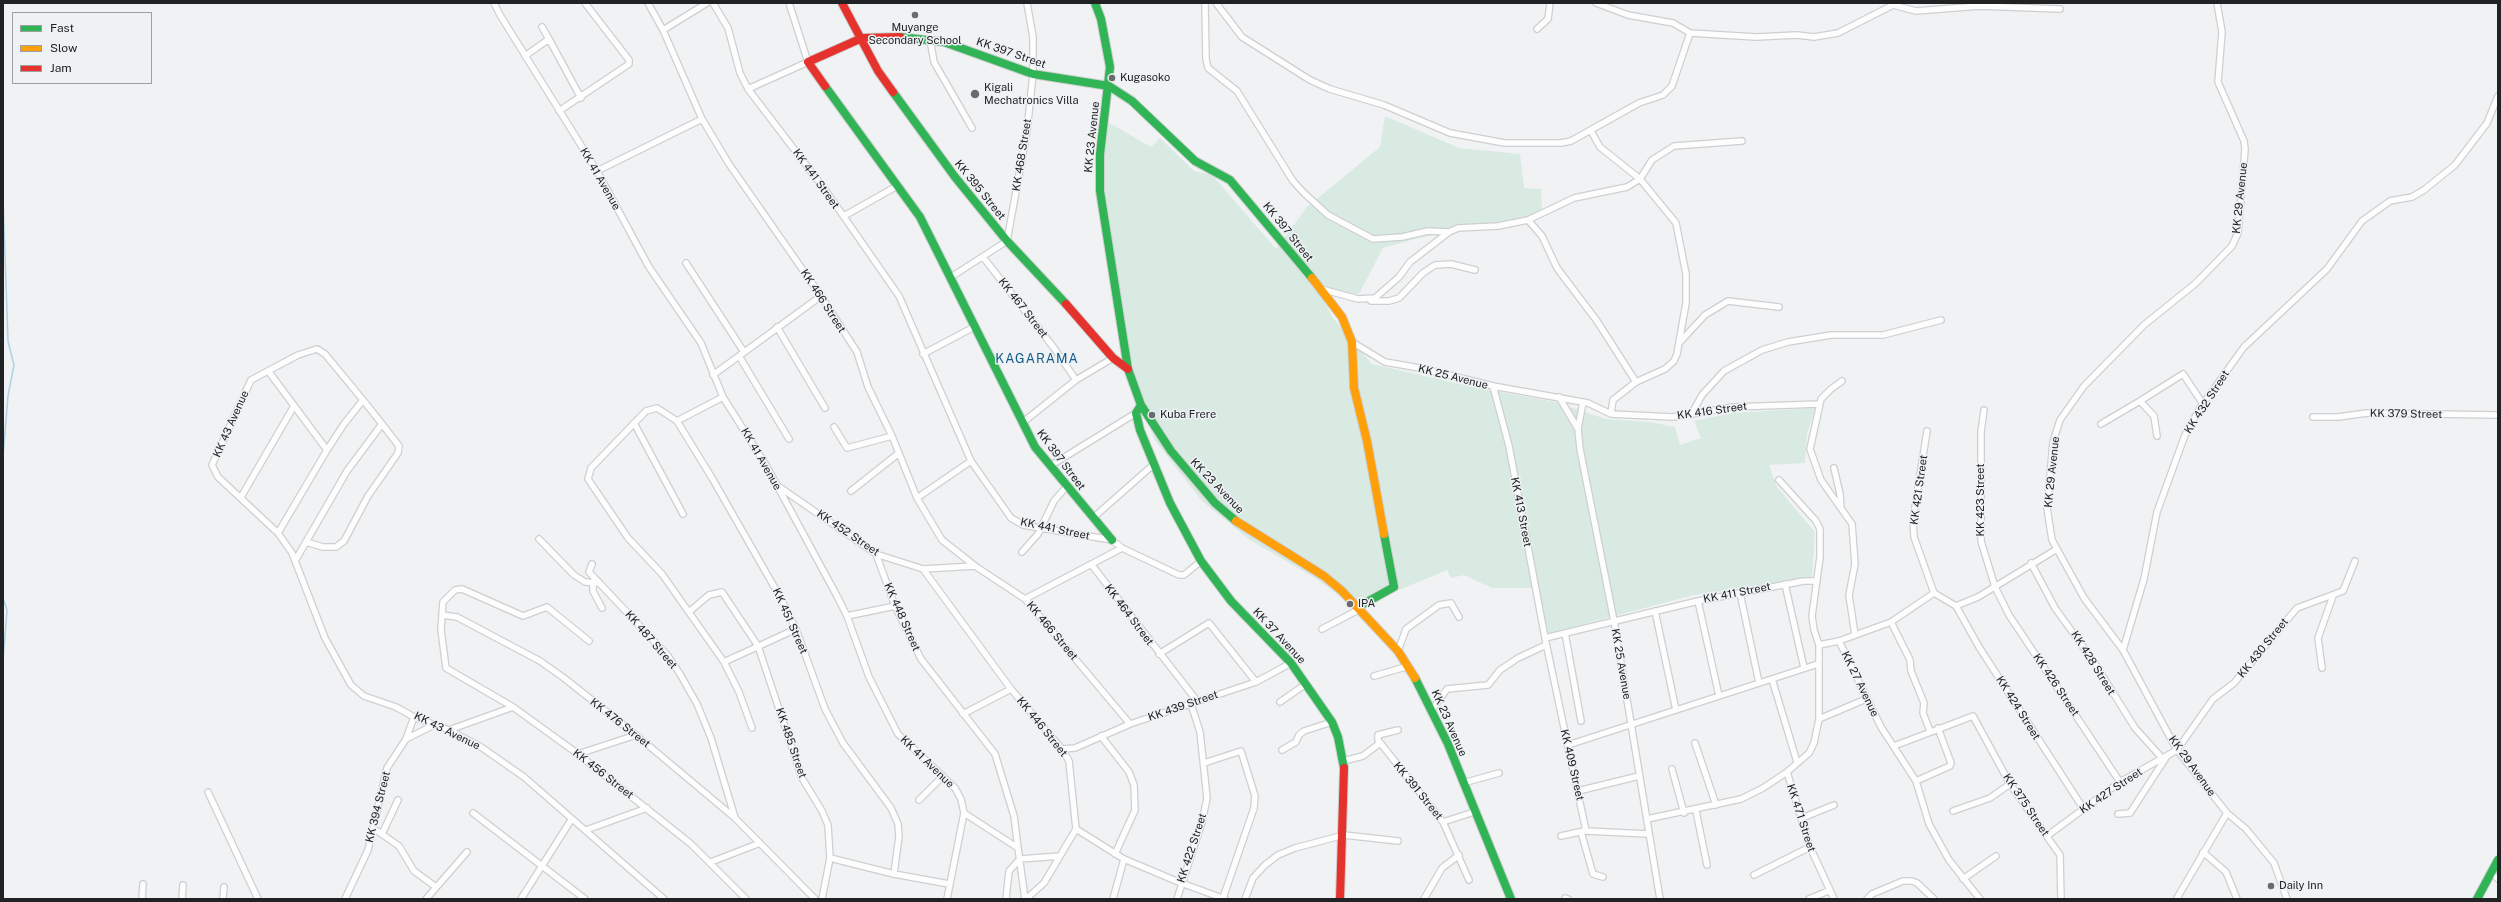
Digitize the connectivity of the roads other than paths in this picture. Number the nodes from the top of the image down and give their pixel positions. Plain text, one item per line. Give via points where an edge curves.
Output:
1 (494, 3) edge
2 (585, 3) edge
3 (648, 3) edge
4 (707, 3) edge
5 (713, 3) edge
6 (789, 3) edge
7 (1027, 3) edge
8 (1095, 3) edge
9 (1205, 3) edge
10 (1216, 3) edge
11 (1550, 3) edge
12 (1596, 3) edge
13 (2217, 3) edge
14 (846, 5) edge
15 (2060, 9) dead end
16 (542, 27) dead end
17 (1537, 29) dead end
18 (663, 30) junction
19 (1690, 33) junction
20 (862, 38) junction
21 (549, 39) junction
22 (930, 39) junction
23 (525, 56) junction
24 (808, 62) junction
25 (1033, 74) junction
26 (1109, 86) junction
27 (748, 89) junction
28 (2498, 96) edge
29 (581, 98) junction
30 (559, 111) junction
31 (702, 119) junction
32 (972, 128) dead end
33 (1590, 131) junction
34 (1742, 141) dead end
35 (597, 171) junction
36 (1640, 179) junction
37 (897, 186) junction
38 (844, 216) junction
39 (1528, 220) junction
40 (1449, 232) junction
41 (1007, 241) junction
42 (982, 257) junction
43 (686, 263) dead end
44 (1475, 270) dead end
45 (951, 277) junction
46 (1321, 289) junction
47 (821, 296) junction
48 (1367, 300) junction
49 (1779, 306) dead end
50 (1940, 320) dead end
51 (777, 327) junction
52 (974, 327) junction
53 (1352, 342) junction
54 (1679, 344) junction
55 (741, 354) junction
56 (923, 354) junction
57 (1113, 358) junction
58 (1128, 369) junction
59 (269, 372) junction
60 (713, 374) junction
61 (1076, 380) junction
62 (1842, 381) dead end
63 (1636, 382) junction
64 (1493, 386) junction
65 (723, 397) junction
66 (1559, 397) junction
67 (363, 400) junction
68 (1582, 402) junction
69 (2140, 402) junction
70 (1819, 404) junction
71 (2203, 404) junction
72 (1141, 405) junction
73 (294, 406) junction
74 (825, 408) dead end
75 (1984, 410) dead end
76 (1136, 413) junction
77 (1611, 414) junction
78 (1691, 415) junction
79 (2498, 415) edge
80 (2313, 416) dead end
81 (677, 421) junction
82 (634, 423) junction
83 (1022, 423) junction
84 (382, 424) junction
85 (2100, 424) dead end
86 (834, 427) dead end
87 (1578, 429) junction
88 (1928, 431) dead end
89 (892, 436) junction
90 (2157, 436) dead end
91 (789, 439) dead end
92 (327, 450) junction
93 (900, 453) junction
94 (971, 461) junction
95 (1154, 465) junction
96 (1050, 466) junction
97 (1834, 468) dead end
98 (1779, 480) dead end
99 (776, 484) junction
100 (1067, 486) junction
101 (851, 491) dead end
102 (241, 497) junction
103 (917, 498) junction
104 (1841, 509) junction
105 (683, 514) dead end
106 (1093, 518) junction
107 (1040, 527) junction
108 (278, 533) junction
109 (538, 538) dead end
110 (1112, 540) junction
111 (306, 542) junction
112 (1122, 548) junction
113 (2057, 550) junction
114 (1022, 552) dead end
115 (876, 554) junction
116 (295, 560) junction
117 (1201, 561) junction
118 (2355, 561) dead end
119 (2031, 563) junction
120 (592, 564) dead end
121 (1090, 564) junction
122 (975, 566) junction
123 (923, 569) junction
124 (1817, 581) junction
125 (595, 582) junction
126 (1785, 584) junction
127 (1995, 587) junction
128 (1934, 592) junction
129 (1740, 593) junction
130 (2333, 596) junction
131 (1025, 599) junction
132 (1698, 601) junction
133 (895, 606) junction
134 (1956, 606) junction
135 (602, 608) dead end
136 (1359, 608) junction
137 (690, 611) junction
138 (1655, 611) junction
139 (442, 615) junction
140 (847, 616) junction
141 (1459, 617) dead end
142 (1614, 621) junction
143 (1891, 622) junction
144 (796, 629) junction
145 (1322, 629) dead end
146 (1565, 633) junction
147 (1855, 635) junction
148 (1545, 638) junction
149 (589, 641) dead end
150 (1839, 641) junction
151 (1546, 645) junction
152 (1819, 645) junction
153 (758, 646) junction
154 (2123, 650) junction
155 (1398, 651) junction
156 (1160, 654) junction
157 (724, 662) junction
158 (1291, 663) junction
159 (1818, 664) junction
160 (1409, 666) junction
161 (1804, 668) junction
162 (2322, 668) dead end
163 (1374, 676) dead end
164 (1772, 678) junction
165 (1256, 682) junction
166 (1759, 683) junction
167 (1306, 684) junction
168 (1011, 689) junction
169 (1719, 696) junction
170 (1866, 699) junction
171 (1198, 701) junction
172 (1280, 702) dead end
173 (1191, 704) junction
174 (513, 707) junction
175 (1432, 710) junction
176 (1676, 710) junction
177 (963, 714) junction
178 (414, 717) junction
179 (1818, 719) junction
180 (1581, 721) dead end
181 (1332, 722) junction
182 (1130, 724) junction
183 (1631, 724) junction
184 (434, 725) junction
185 (752, 728) dead end
186 (1938, 728) junction
187 (449, 730) junction
188 (1398, 730) dead end
189 (1930, 731) junction
190 (636, 734) junction
191 (1101, 736) junction
192 (406, 739) junction
193 (1380, 743) junction
194 (1695, 743) dead end
195 (1568, 745) junction
196 (1894, 746) junction
197 (1075, 748) junction
198 (1062, 749) junction
199 (1282, 750) dead end
200 (2178, 750) junction
201 (578, 754) junction
202 (2165, 757) junction
203 (1069, 761) junction
204 (1342, 761) junction
205 (1797, 762) junction
206 (1204, 763) junction
207 (1672, 769) dead end
208 (1787, 772) junction
209 (1499, 773) dead end
210 (944, 776) junction
211 (1639, 776) junction
212 (1916, 781) junction
213 (2120, 782) junction
214 (1463, 783) junction
215 (2010, 784) junction
216 (1578, 791) junction
217 (208, 792) dead end
218 (398, 800) dead end
219 (919, 800) dead end
220 (1716, 805) junction
221 (1834, 805) dead end
222 (647, 808) junction
223 (2083, 808) junction
224 (1696, 811) junction
225 (1953, 811) dead end
226 (1474, 812) junction
227 (473, 813) dead end
228 (964, 813) junction
229 (1684, 813) junction
230 (2227, 813) junction
231 (2118, 814) dead end
232 (735, 818) junction
233 (1802, 818) junction
234 (571, 820) junction
235 (1648, 820) junction
236 (1443, 822) junction
237 (373, 828) junction
238 (1076, 829) junction
239 (586, 830) junction
240 (1583, 831) junction
241 (382, 834) junction
242 (1648, 834) junction
243 (1344, 835) junction
244 (1561, 836) dead end
245 (2047, 836) junction
246 (1398, 840) dead end
247 (760, 843) junction
248 (1810, 847) junction
249 (1018, 848) junction
250 (467, 852) dead end
251 (2203, 852) junction
252 (1116, 854) junction
253 (1458, 855) junction
254 (1060, 856) junction
255 (1996, 856) dead end
256 (830, 858) junction
257 (1020, 859) junction
258 (1124, 859) junction
259 (2498, 860) edge
260 (711, 862) junction
261 (1707, 865) dead end
262 (541, 866) junction
263 (894, 874) junction
264 (1754, 875) dead end
265 (1603, 877) dead end
266 (2497, 877) edge
267 (1963, 879) junction
268 (1469, 880) dead end
269 (1181, 883) junction
270 (143, 884) dead end
271 (949, 884) junction
272 (183, 885) dead end
273 (224, 887) dead end
274 (436, 887) junction
275 (1828, 891) junction
276 (1872, 894) junction
277 (1225, 898) edge
278 (2177, 898) edge
279 (142, 899) edge
280 (182, 899) edge
281 (223, 899) edge
282 (258, 899) edge
283 (345, 899) edge
284 (426, 899) edge
285 (521, 899) edge
286 (584, 899) edge
287 (664, 899) edge
288 (746, 899) edge
289 (815, 899) edge
290 (822, 899) edge
291 (947, 899) edge
292 (1006, 899) edge
293 (1026, 899) edge
294 (1113, 899) edge
295 (1177, 899) edge
296 (1245, 899) edge
297 (1340, 899) edge
298 (1424, 899) edge
299 (1511, 899) edge
300 (1660, 899) edge
301 (1809, 899) edge
302 (1834, 899) edge
303 (1867, 899) edge
304 (1877, 899) edge
305 (1934, 899) edge
306 (1980, 899) edge
307 (2062, 899) edge
308 (2237, 899) edge
309 (2287, 899) edge
310 (2477, 899) edge
311 (2484, 899) edge

1 - 23 street, KK 41 Avenue
2 - 29 street via 629,60 627,67
3 - 18 street, KK 466 Street
4 - 18 street
5 - 27 street, KK 441 Street via 728,28 740,73
6 - 24 street
7 - 25 street, KK 468 Street via 1033,37
8 - 26 main road, KK 23 Avenue via 1110,54
9 - 40 street via 1208,68 1237,91 1293,181 1328,216 1373,239 1402,237 1428,231
10 - 33 street via 1242,37 1310,80 1330,89 1384,105 1450,133 1505,143 1536,144 1571,141
11 - 17 street via 1548,18
12 - 19 street via 1628,15 1673,23
13 - 113 street, KK 29 Avenue via 2222,32 2218,82 2244,141 2245,149 2238,233 2232,246 2196,283 2144,325 2084,386 2060,420 2053,442 2047,500 2052,540
14 - 20 main road, KK 395 Street
15 - 19 street via 1980,6 1916,11 1893,6 1843,32 1831,35 1756,36
16 - 21 street
18 - 31 street, KK 466 Street
19 - 33 street via 1669,91 1639,103
20 - 22 main road, KK 397 Street
20 - 24 main road, KK 397 Street
20 - 41 main road, KK 395 Street via 878,71 895,96 955,177
21 - 23 street
21 - 29 street
22 - 25 main road, KK 397 Street via 1007,62
22 - 32 street via 934,62
23 - 30 street, KK 41 Avenue
24 - 27 street
24 - 37 main road, KK 397 Street
25 - 26 main road, KK 397 Street
25 - 41 street, KK 468 Street via 1026,138
26 - 46 main road, KK 397 Street via 1132,101 1195,160 1230,180
26 - 58 main road, KK 23 Avenue via 1100,154 1100,191
27 - 38 street, KK 441 Street
28 - 71 street, KK 432 Street via 2487,124 2455,165 2424,190 2412,196 2390,201 2362,221 2327,269 2244,348
29 - 30 street
30 - 35 street, KK 41 Avenue
31 - 35 street
31 - 47 street, KK 466 Street via 742,184
33 - 36 street via 1600,147
34 - 36 street via 1674,146 1652,160
35 - 60 street, KK 41 Avenue via 649,267 701,343
36 - 39 street via 1618,190 1574,198
36 - 54 street via 1670,214 1679,233 1687,294
37 - 38 street
37 - 45 main road, KK 397 Street via 920,217
38 - 56 street, KK 441 Street via 899,296
39 - 40 street via 1498,226 1458,228
39 - 63 street via 1542,236 1557,268 1597,320
40 - 48 street via 1410,262 1387,290
41 - 42 street
41 - 57 main road, KK 395 Street via 1096,336
42 - 45 street
42 - 61 street, KK 467 Street
43 - 55 street
44 - 48 street via 1451,264 1435,266 1399,298 1389,301
45 - 52 main road, KK 397 Street
46 - 48 street
46 - 53 main road, KK 397 Street via 1342,317
47 - 51 street
47 - 89 street, KK 466 Street via 857,352 868,387
49 - 54 street via 1728,301 1705,315
50 - 78 street via 1883,335 1831,335 1788,342 1762,350 1724,371 1702,396
51 - 55 street
51 - 74 street
52 - 56 street
52 - 83 main road, KK 397 Street
53 - 64 street, KK 25 Avenue via 1385,362
53 - 136 main road, KK 397 Street via 1354,388 1367,441 1394,587
54 - 63 street via 1678,354 1671,365
55 - 60 street
55 - 91 street
56 - 94 street, KK 441 Street
57 - 58 main road, KK 395 Street
57 - 61 street
58 - 72 main road, KK 23 Avenue
59 - 67 street, KK 43 Avenue via 298,355 317,349 325,354
59 - 73 street
59 - 102 street, KK 43 Avenue via 251,380 212,465 218,476
60 - 65 street, KK 41 Avenue
61 - 83 street
62 - 70 street via 1824,395
63 - 77 street via 1612,400
64 - 66 street, KK 25 Avenue
64 - 148 street, KK 413 Street via 1509,446
65 - 81 street
65 - 99 street, KK 41 Avenue
66 - 68 street, KK 25 Avenue
66 - 87 street, KK 25 Avenue
67 - 84 street
67 - 92 street
68 - 77 street, KK 416 Street
68 - 87 street, KK 25 Avenue
69 - 71 street via 2183,374
69 - 85 street
69 - 90 street via 2154,416
70 - 78 street, KK 416 Street via 1733,407
70 - 104 street via 1810,449 1821,480
71 - 154 street, KK 432 Street via 2185,435 2157,512 2144,579
72 - 76 main road
72 - 136 main road, KK 23 Avenue via 1171,451 1215,503 1240,525 1324,576
73 - 92 street
73 - 102 street
75 - 127 street, KK 423 Street via 1981,432 1981,541
76 - 95 main road, KK 37 Avenue
76 - 96 street
77 - 78 street, KK 416 Street via 1673,417
79 - 80 street, KK 379 Street via 2367,413 2338,417
81 - 82 street via 654,408 646,411
81 - 144 street, KK 451 Street via 752,545
82 - 105 street
82 - 137 street via 591,468 588,479 628,538 662,574
83 - 96 main road, KK 397 Street via 1035,447
84 - 111 street via 347,471
84 - 111 street via 399,446 398,453 368,496 344,541 336,547
86 - 89 street via 847,448
87 - 142 street, KK 25 Avenue
88 - 128 street, KK 421 Street via 1913,520 1914,537
89 - 93 street, KK 466 Street
92 - 108 street
93 - 101 street
93 - 103 street, KK 466 Street
94 - 103 street
94 - 107 street, KK 441 Street via 1011,518 1023,525
95 - 106 street
95 - 117 main road, KK 37 Avenue via 1170,503
96 - 100 main road, KK 397 Street
97 - 104 street
98 - 124 street via 1816,521 1820,529
99 - 115 street, KK 452 Street
99 - 140 street, KK 41 Avenue
100 - 106 main road, KK 397 Street
100 - 107 street via 1054,501
102 - 108 street, KK 43 Avenue
103 - 122 street, KK 466 Street via 942,540
104 - 147 street via 1852,524 1855,564 1849,595
106 - 110 main road, KK 397 Street
107 - 110 street, KK 441 Street
107 - 114 street via 1038,534
108 - 116 street, KK 43 Avenue
109 - 125 street, KK 487 Street via 574,575 585,582
110 - 112 street, KK 441 Street
111 - 116 street
112 - 117 street, KK 441 Street via 1179,575 1184,575
112 - 121 street
113 - 119 street
113 - 154 street, KK 29 Avenue via 2084,598
115 - 123 street, KK 452 Street
115 - 133 street, KK 448 Street
116 - 178 street, KK 43 Avenue via 325,638 352,685 364,696 396,707
117 - 158 main road, KK 37 Avenue via 1231,601
118 - 130 street, KK 430 Street via 2343,591
119 - 127 street
119 - 202 street, KK 428 Street via 2055,608 2094,662 2134,728
120 - 125 street, KK 487 Street via 588,571
121 - 131 street
121 - 156 street, KK 464 Street
122 - 123 street, KK 452 Street
122 - 131 street, KK 466 Street
123 - 168 street, KK 446 Street
124 - 126 street, KK 411 Street
124 - 152 street, KK 471 Street via 1812,616
125 - 135 street, KK 487 Street via 593,591
125 - 232 street, KK 487 Street via 658,645 680,674 697,704 711,738
126 - 129 street, KK 411 Street
126 - 161 street
127 - 134 street
127 - 213 street, KK 426 Street via 2010,616
128 - 134 street
128 - 143 street, KK 27 Avenue
129 - 132 street, KK 411 Street
129 - 166 street
130 - 162 street via 2318,638
130 - 200 street, KK 430 Street via 2297,608 2234,683 2213,699
131 - 182 street, KK 466 Street
132 - 138 street, KK 411 Street
132 - 169 street
133 - 140 street
133 - 177 street, KK 448 Street via 921,659
134 - 223 street, KK 424 Street via 1979,647
136 - 145 street
136 - 155 main road, KK 23 Avenue
137 - 153 street, KK 485 Street via 709,595 718,592 723,594
137 - 157 street
138 - 142 street, KK 411 Street
138 - 176 street
139 - 149 street via 443,602 455,590 462,589 523,616 547,607
139 - 174 street, KK 456 Street via 441,630 446,668
139 - 190 street, KK 476 Street via 457,618 540,661
140 - 210 street, KK 41 Avenue via 869,677 898,734
141 - 155 street via 1451,602 1439,605 1406,629
142 - 146 street, KK 411 Street
142 - 183 street, KK 25 Avenue
143 - 147 street, KK 27 Avenue
143 - 189 street via 1910,660 1911,671 1924,704 1923,714
144 - 153 street
144 - 263 street, KK 451 Street via 825,709 843,743 891,808 898,824 898,850
146 - 148 street, KK 411 Street
146 - 180 street
147 - 150 street, KK 27 Avenue
148 - 151 street, KK 409 Street
150 - 152 street
150 - 170 street, KK 27 Avenue
151 - 175 street via 1531,650 1500,670 1488,685 1447,689
151 - 195 street, KK 409 Street
152 - 159 street, KK 471 Street
153 - 157 street
153 - 256 street, KK 485 Street via 802,778 828,825
154 - 200 street, KK 29 Avenue
155 - 160 main road, KK 23 Avenue
156 - 165 street, KK 464 Street via 1208,623
156 - 171 street
157 - 185 street via 739,692
158 - 165 street, KK 439 Street
158 - 167 main road, KK 37 Avenue
159 - 161 street
159 - 179 street, KK 471 Street
160 - 163 street
160 - 175 main road, KK 23 Avenue
161 - 164 street
164 - 166 street
164 - 205 street
165 - 171 street, KK 439 Street
166 - 169 street
167 - 172 street
167 - 181 main road, KK 37 Avenue
168 - 177 street
168 - 198 street, KK 446 Street
169 - 176 street
170 - 179 street
170 - 196 street, KK 27 Avenue
171 - 173 street, KK 439 Street
173 - 182 street, KK 439 Street
173 - 206 street, KK 422 Street via 1200,732
174 - 187 street
174 - 201 street, KK 456 Street
175 - 214 main road, KK 23 Avenue
176 - 183 street
177 - 249 street, KK 448 Street via 984,737 995,754 1014,816
178 - 184 street, KK 43 Avenue
178 - 192 street, KK 394 Street
179 - 205 street, KK 471 Street via 1814,743 1809,753
181 - 199 street via 1300,734 1296,742
181 - 204 main road, KK 37 Avenue via 1338,737
182 - 191 street, KK 439 Street
183 - 195 street
183 - 211 street, KK 25 Avenue
184 - 187 street, KK 43 Avenue
184 - 192 street
186 - 189 street
186 - 212 street via 1950,766
186 - 215 street, KK 375 Street via 1973,716
187 - 234 street, KK 43 Avenue via 524,777
188 - 193 street via 1378,735
189 - 196 street
190 - 201 street
190 - 232 street, KK 476 Street
191 - 197 street, KK 439 Street
191 - 252 street via 1129,772 1134,784 1135,810
192 - 237 street, KK 394 Street via 387,768
193 - 204 street via 1362,756
193 - 236 street, KK 391 Street
194 - 220 street
195 - 216 street, KK 409 Street
196 - 212 street, KK 27 Avenue
197 - 198 street, KK 439 Street
197 - 203 street
198 - 203 street, KK 446 Street
200 - 202 street, KK 427 Street
200 - 230 street, KK 29 Avenue
201 - 222 street, KK 456 Street
202 - 213 street, KK 427 Street
202 - 231 street via 2130,813
203 - 238 street, KK 446 Street
204 - 243 main road, KK 37 Avenue via 1345,775
205 - 208 street, KK 471 Street
206 - 269 street, KK 422 Street via 1207,798 1202,822
206 - 277 street via 1241,751 1255,796 1254,808
207 - 229 street
208 - 220 street via 1741,799
208 - 233 street, KK 471 Street
209 - 214 street
210 - 219 street
210 - 228 street, KK 41 Avenue via 961,799
211 - 216 street
211 - 235 street, KK 25 Avenue
212 - 267 street, KK 27 Avenue via 1929,824
213 - 223 street, KK 427 Street
214 - 226 main road, KK 23 Avenue
215 - 225 street via 1990,798
215 - 245 street, KK 375 Street
216 - 240 street, KK 409 Street
217 - 282 street
218 - 241 street
220 - 224 street
221 - 233 street
222 - 239 street
222 - 260 street, KK 456 Street
223 - 245 street, KK 427 Street
224 - 229 street
224 - 261 street
226 - 236 street
226 - 299 main road, KK 23 Avenue
227 - 262 street
228 - 249 street
228 - 271 street
229 - 235 street
230 - 251 street
230 - 309 street, KK 29 Avenue via 2246,829 2274,863
232 - 247 street, KK 476 Street
233 - 248 street, KK 471 Street
234 - 239 street, KK 43 Avenue
234 - 262 street
235 - 242 street, KK 25 Avenue
236 - 253 street, KK 391 Street
237 - 241 street
237 - 283 street, KK 394 Street via 368,850
238 - 252 street
238 - 254 street
239 - 287 street, KK 43 Avenue
240 - 242 street
240 - 244 street
240 - 265 street, KK 409 Street via 1593,874
241 - 274 street via 400,846 418,874
242 - 300 street, KK 25 Avenue
243 - 246 street
243 - 296 street via 1278,855 1253,878
243 - 297 main road, KK 37 Avenue
245 - 307 street, KK 375 Street via 2060,855
247 - 260 street
247 - 289 street, KK 476 Street
248 - 264 street
248 - 275 street, KK 471 Street
249 - 257 street
250 - 274 street
251 - 278 street
251 - 308 street via 2226,872
252 - 258 street
253 - 268 street, KK 391 Street
253 - 298 street via 1442,868
254 - 257 street
254 - 293 street via 1044,883
255 - 267 street
256 - 263 street
256 - 290 street, KK 485 Street
257 - 292 street via 1009,871
257 - 293 street
258 - 269 street
258 - 294 street
259 - 310 main road
260 - 288 street, KK 456 Street
262 - 285 street
262 - 286 street
263 - 271 street
266 - 311 main road
267 - 306 street, KK 27 Avenue
269 - 277 street
269 - 295 street, KK 422 Street
270 - 279 street
271 - 291 street
272 - 280 street
273 - 281 street
274 - 284 street
275 - 301 street
275 - 302 street, KK 471 Street
276 - 303 street
276 - 304 street
276 - 305 street via 1903,881 1912,881

